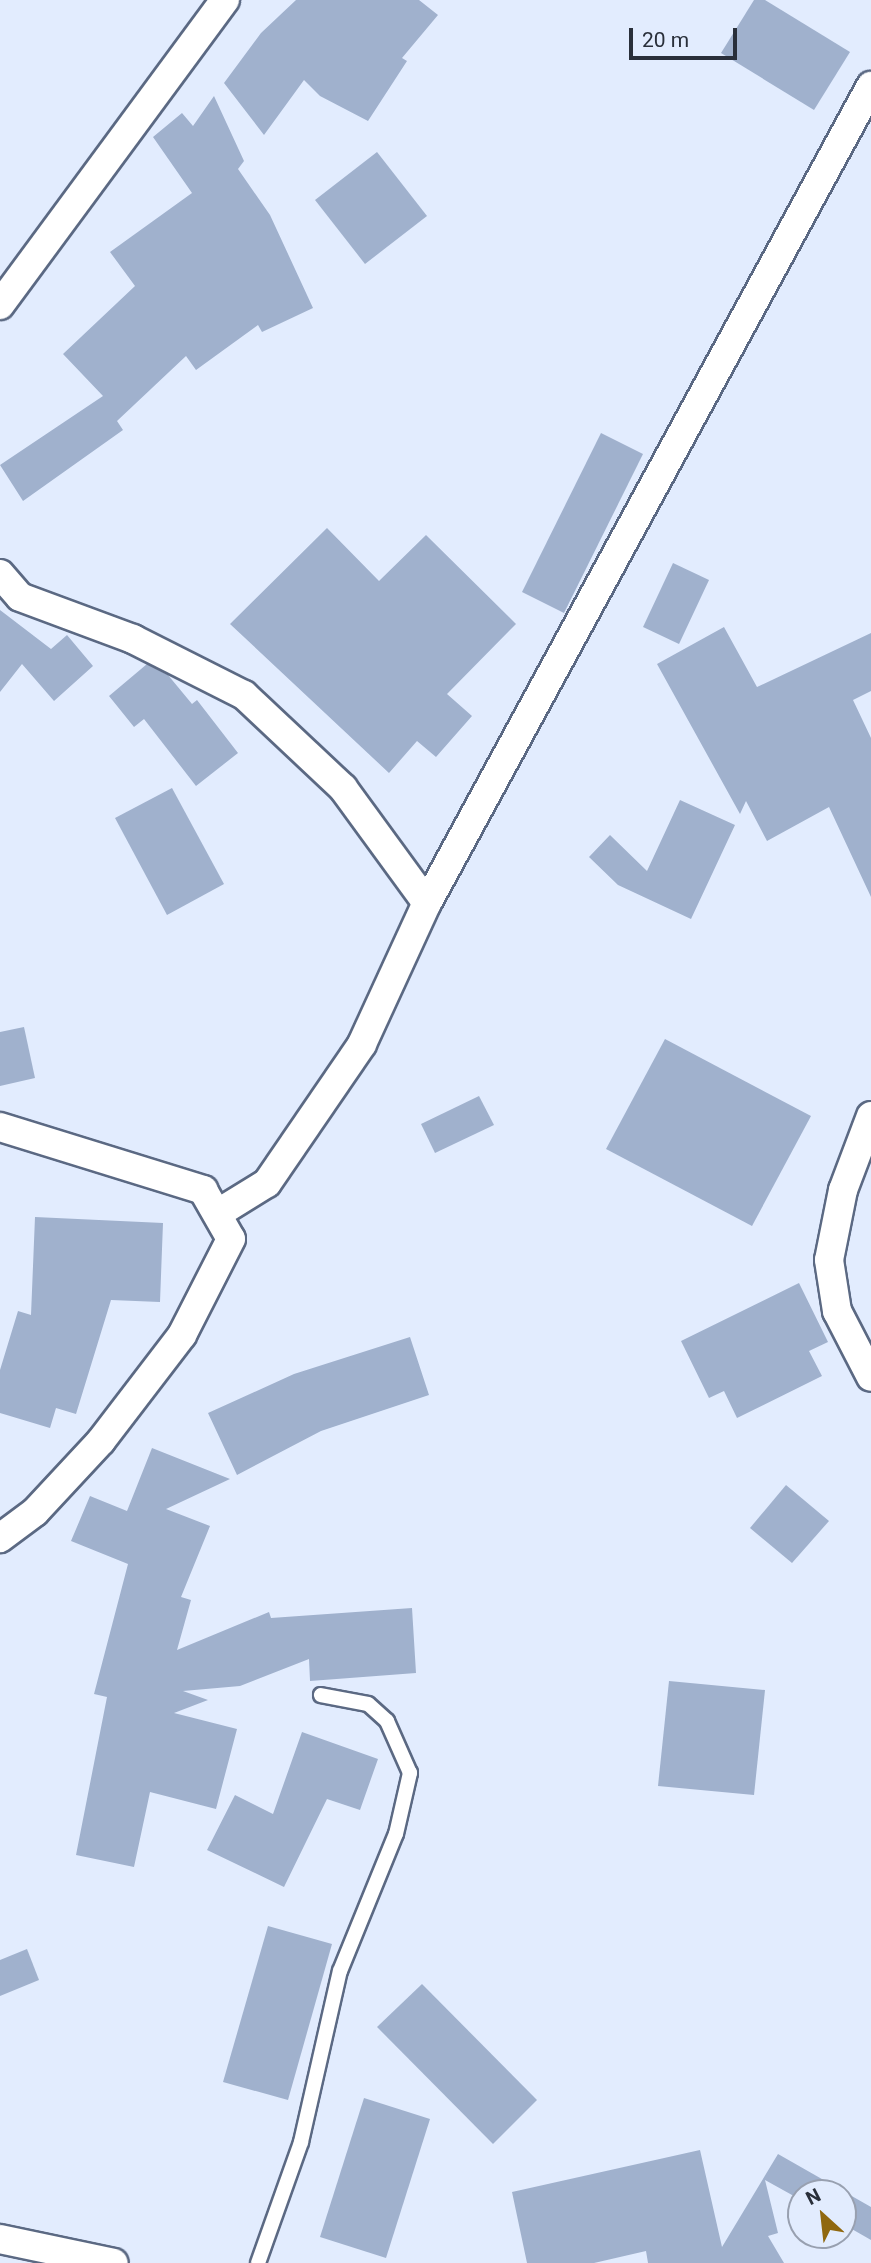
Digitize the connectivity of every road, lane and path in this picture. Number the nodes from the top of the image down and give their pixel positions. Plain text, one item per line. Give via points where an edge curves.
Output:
1 (225, 0) edge
2 (871, 86) edge
3 (0, 305) edge
4 (0, 574) edge
5 (427, 903) junction
6 (871, 1116) edge
7 (0, 1127) edge
8 (220, 1212) junction
9 (871, 1377) edge
10 (0, 1538) edge
11 (321, 1695) dead end
12 (0, 2239) edge
13 (114, 2263) edge
14 (258, 2263) edge

1 - 3 street
2 - 5 street
4 - 5 street via 20,597 133,639 244,695 342,788
5 - 8 street via 362,1044 284,1163 267,1183
6 - 9 street via 843,1190 829,1260 837,1311
7 - 8 street via 203,1190
8 - 10 street via 231,1239 182,1335 101,1441 35,1512
11 - 14 lane via 368,1704 387,1721 410,1773 396,1834 340,1971 301,2142
12 - 13 street

